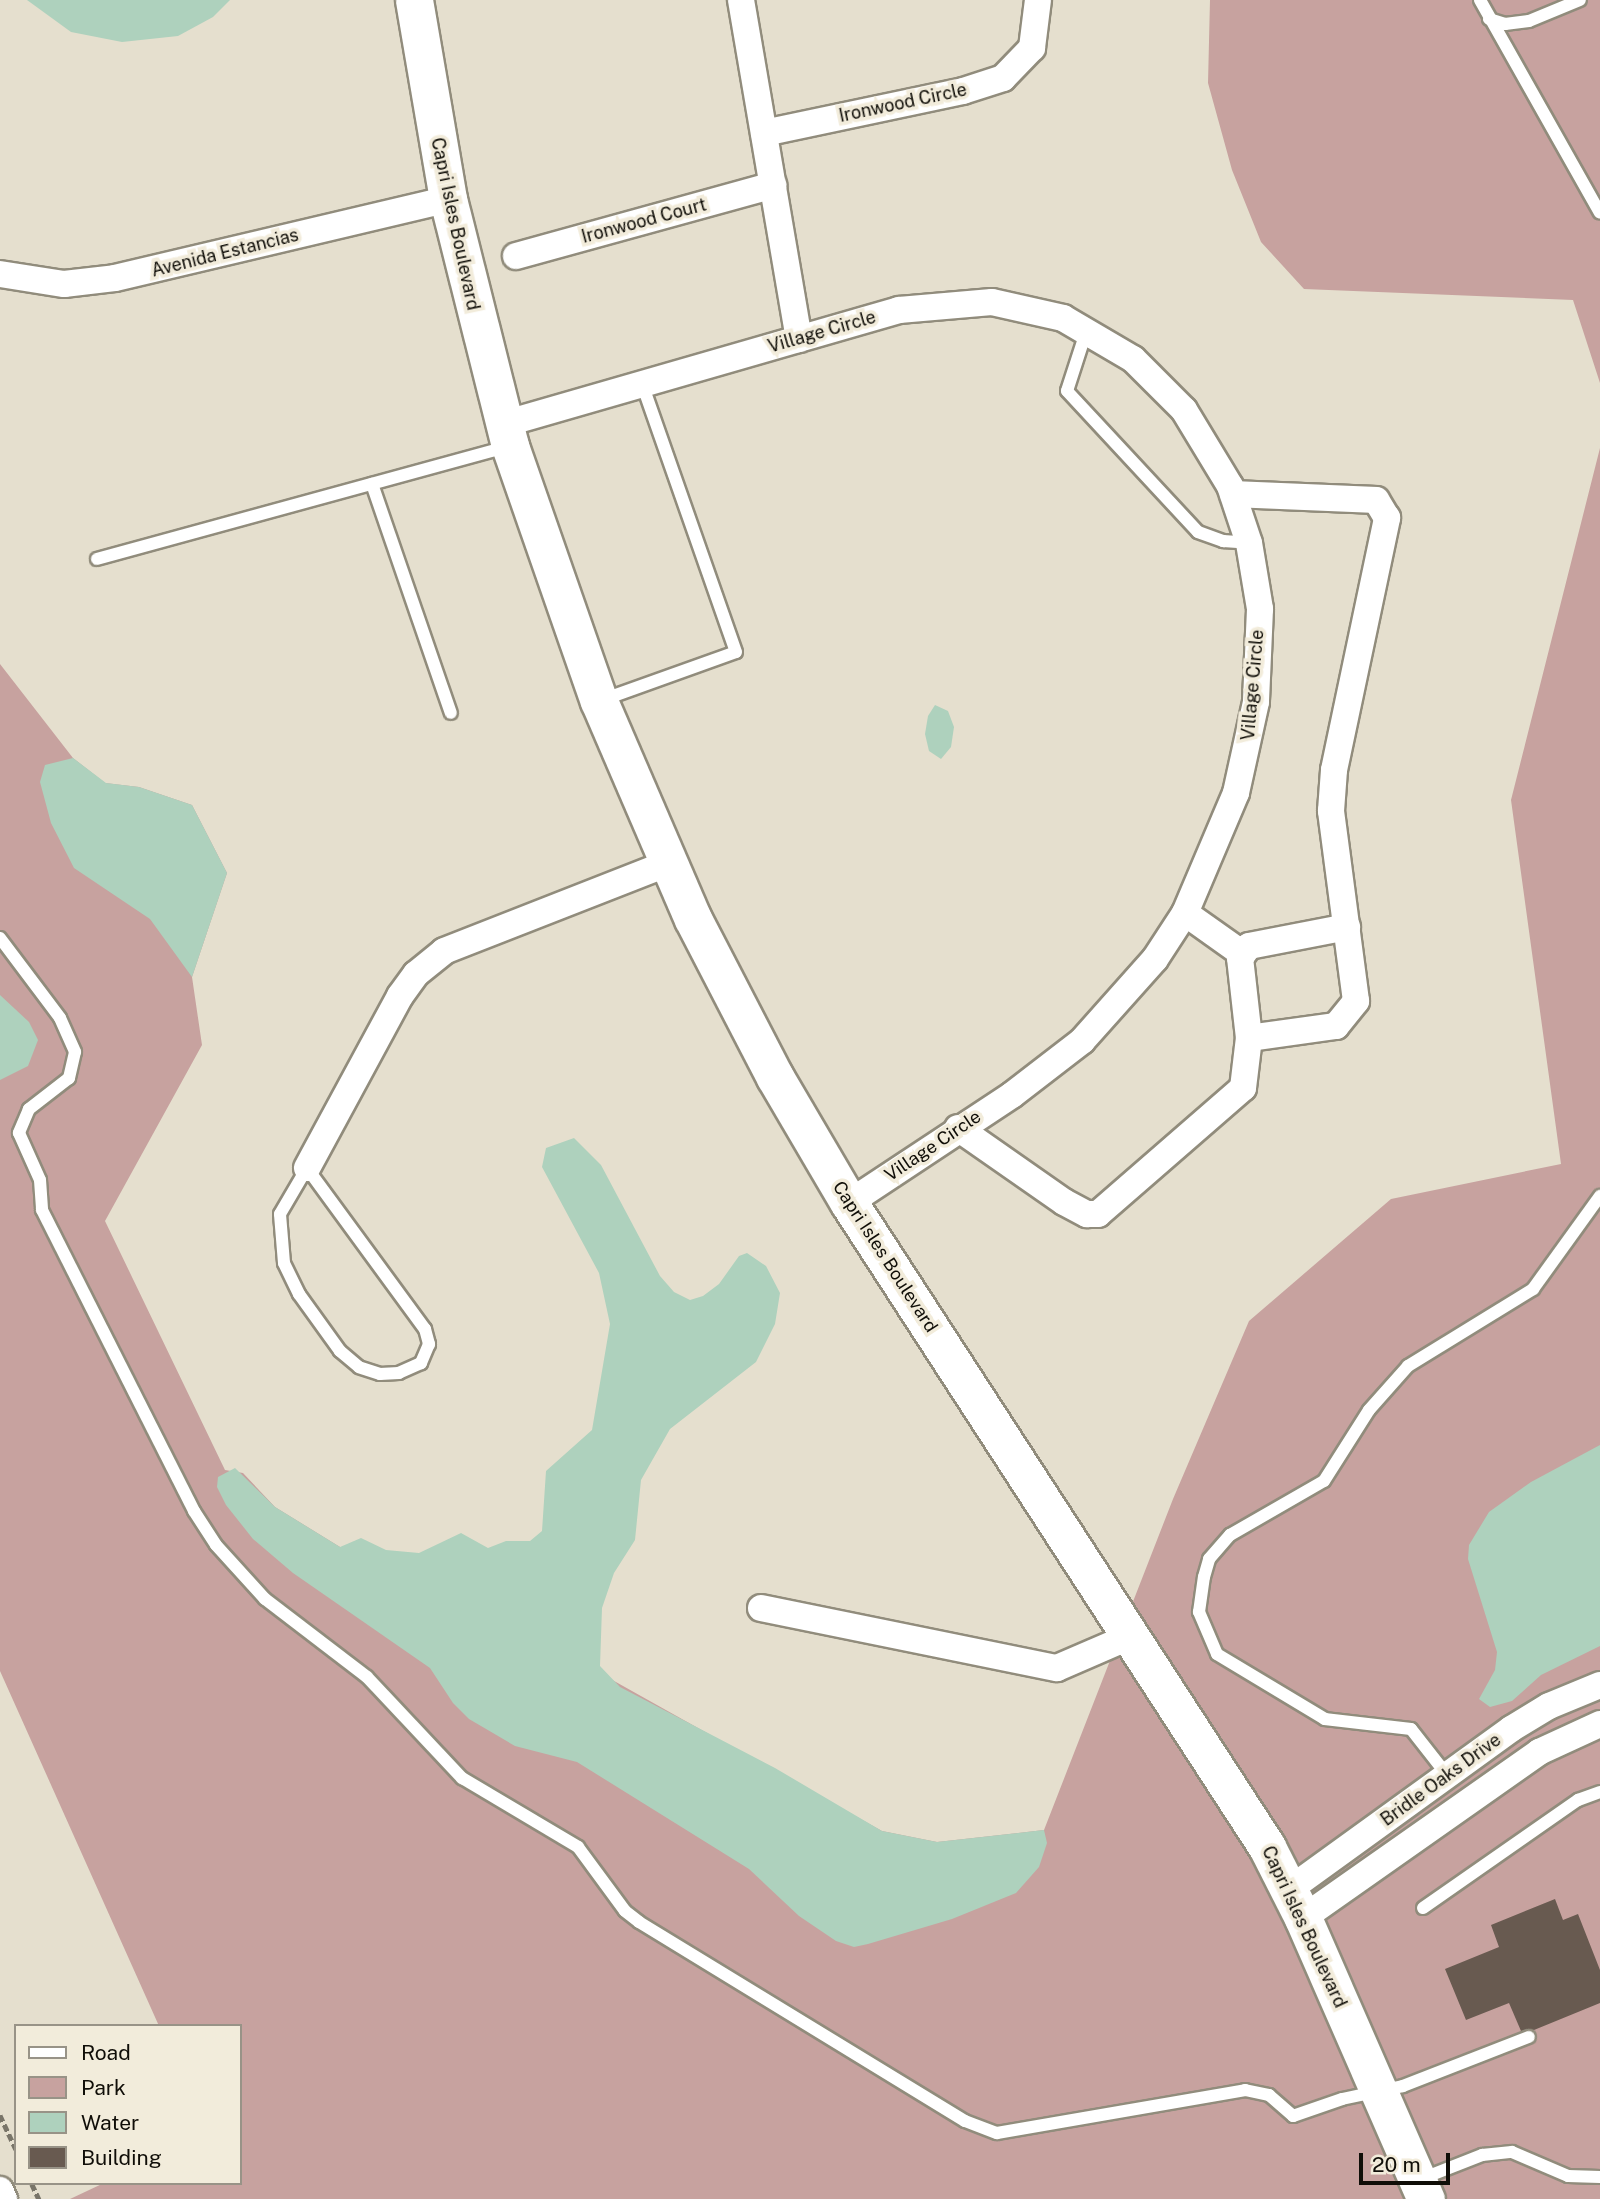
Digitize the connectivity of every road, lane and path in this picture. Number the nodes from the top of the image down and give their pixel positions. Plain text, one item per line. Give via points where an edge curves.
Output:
1 (414, 0) edge
2 (741, 0) edge
3 (1038, 0) edge
4 (1480, 0) edge
5 (1580, 0) edge
6 (1489, 19) junction
7 (764, 133) junction
8 (773, 185) junction
9 (448, 199) junction
10 (1600, 213) edge
11 (516, 256) dead end
12 (0, 274) edge
13 (1087, 329) junction
14 (799, 339) junction
15 (642, 384) junction
16 (507, 435) junction
17 (372, 484) junction
18 (1233, 494) junction
19 (1249, 543) junction
20 (97, 559) dead end
21 (599, 701) junction
22 (451, 713) dead end
23 (668, 863) junction
24 (1185, 913) junction
25 (1347, 927) junction
26 (0, 938) edge
27 (1244, 954) junction
28 (1249, 1038) junction
29 (958, 1128) junction
30 (307, 1168) junction
31 (1600, 1196) edge
32 (849, 1203) junction
33 (761, 1608) dead end
34 (1131, 1636) junction
35 (1600, 1685) edge
36 (1600, 1724) edge
37 (1440, 1766) dead end
38 (1600, 1792) edge
39 (1297, 1903) junction
40 (1423, 1908) dead end
41 (1529, 2037) dead end
42 (1378, 2092) junction
43 (0, 2115) edge
44 (14, 2146) edge
45 (1600, 2177) edge
46 (0, 2190) edge
47 (1421, 2190) edge
48 (4, 2199) edge

1 - 9 street, Capri Isles Boulevard
2 - 7 street
3 - 7 street, Ironwood Circle via 1032,48 1003,78 963,91
4 - 6 lane
5 - 6 lane via 1529,21 1505,24
6 - 10 lane
7 - 8 street
8 - 11 street, Ironwood Court
8 - 14 street
9 - 12 street, Avenida Estancias via 87,283
9 - 16 street, Capri Isles Boulevard
13 - 14 street, Village Circle via 1028,307 959,302 899,310
13 - 18 street, Village Circle via 1133,359 1177,402 1209,447
13 - 19 lane via 1066,391 1198,532 1223,541
14 - 15 street, Village Circle
15 - 16 street, Village Circle
15 - 21 lane via 736,652
16 - 17 lane
16 - 21 street, Capri Isles Boulevard
17 - 20 lane
17 - 22 lane
18 - 19 street, Village Circle
18 - 25 street via 1376,500 1387,518 1334,770 1331,811
19 - 24 street, Village Circle via 1259,609 1254,714 1222,834
21 - 23 street, Capri Isles Boulevard
23 - 30 street via 463,941 425,967 400,996
23 - 32 street, Capri Isles Boulevard via 745,1021
24 - 27 street
24 - 29 street, Village Circle via 1155,959 1082,1041 1012,1095
25 - 27 street via 1249,946
25 - 28 street via 1356,1001 1336,1026
26 - 42 lane via 60,1018 75,1052 69,1078 29,1109 19,1133 23,1151 40,1180 42,1210 194,1511 216,1545 265,1599 368,1677 462,1778 578,1847 625,1911 639,1922 982,2129 1017,2132 1245,2090 1269,2095 1293,2116
27 - 28 street via 1240,958
28 - 29 street via 1243,1088 1098,1214 1064,1202
29 - 32 street, Village Circle
30 - 30 lane via 281,1214 284,1263 299,1294 340,1351 359,1367 380,1374 399,1373 421,1363 429,1344 425,1329
31 - 37 lane via 1533,1289 1408,1366 1369,1410 1332,1473 1315,1488 1230,1535 1209,1559 1199,1612 1217,1654 1325,1719 1412,1729
32 - 34 street, Capri Isles Boulevard
33 - 34 street via 1057,1668
34 - 39 street, Capri Isles Boulevard
35 - 39 street, Bridle Oaks Drive via 1571,1695 1511,1729
36 - 39 street, Bridle Oaks Drive via 1539,1752
38 - 40 lane via 1578,1800
39 - 42 street, Capri Isles Boulevard
41 - 42 lane
42 - 47 street, Capri Isles Boulevard
43 - 44 path
45 - 47 lane via 1567,2176 1512,2152 1482,2155
46 - 48 street

